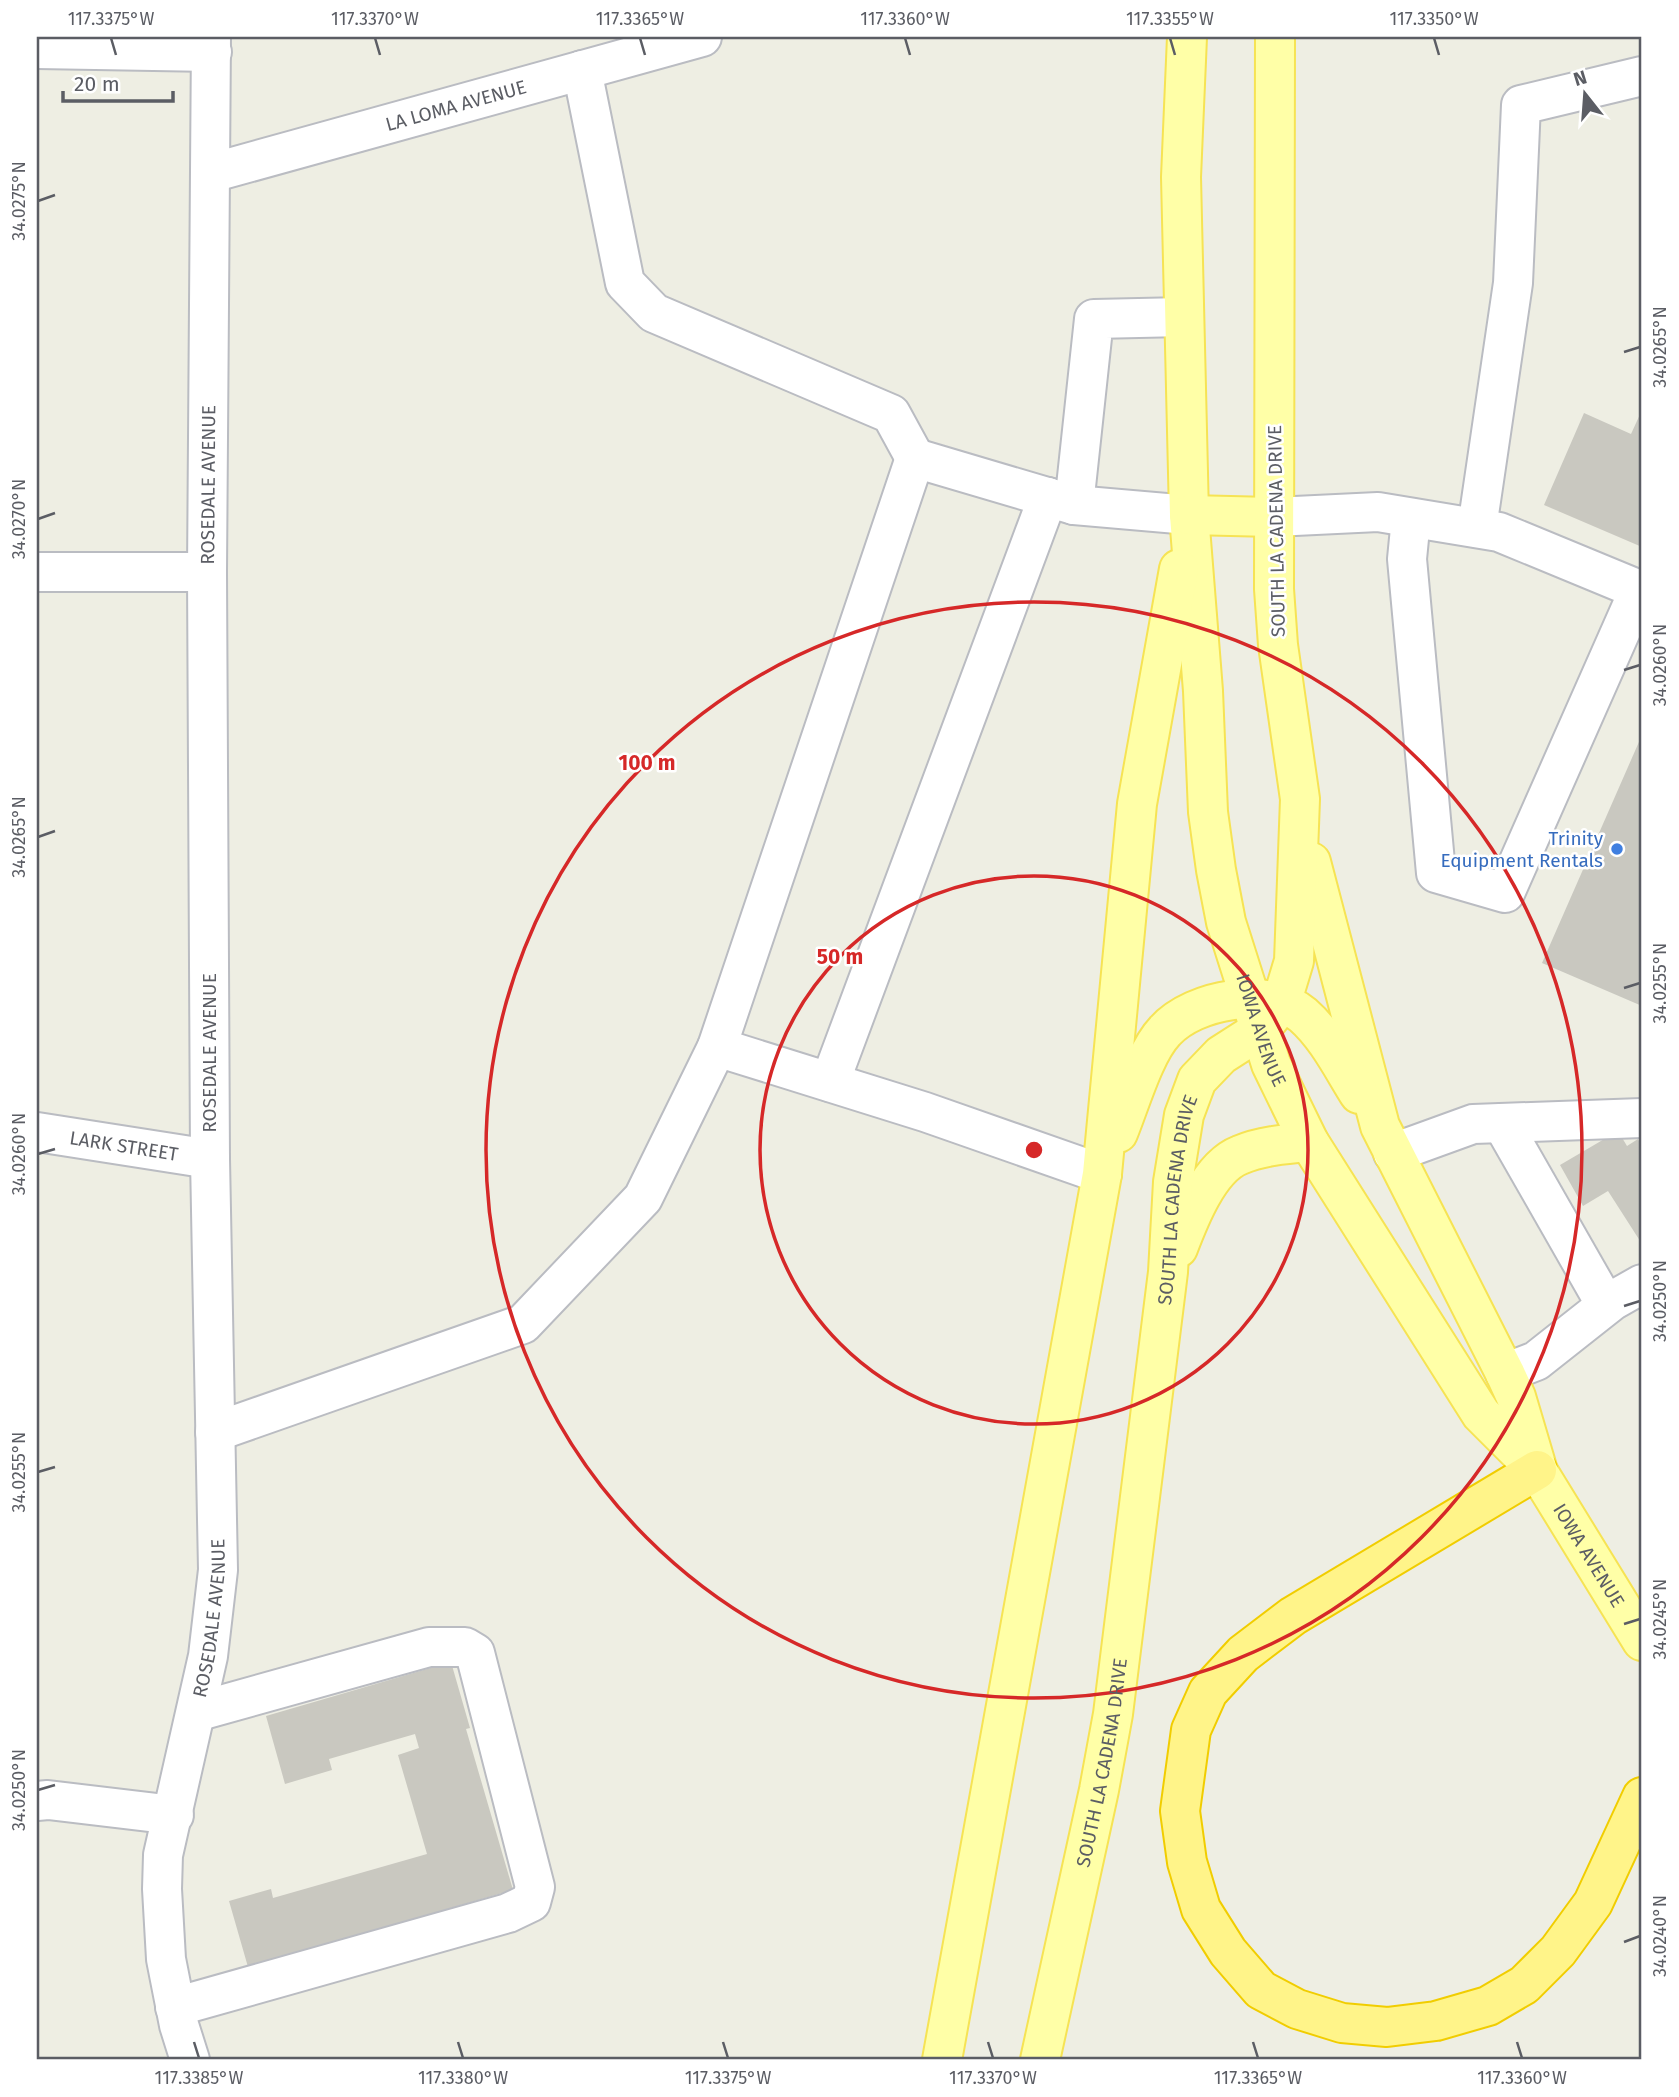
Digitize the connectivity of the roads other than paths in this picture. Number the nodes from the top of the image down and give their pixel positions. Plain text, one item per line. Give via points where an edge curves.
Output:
1 (702, 37) edge
2 (1187, 37) edge
3 (1275, 37) edge
4 (211, 44) edge
5 (37, 49) edge
6 (582, 70) junction
7 (1642, 76) edge
8 (211, 173) junction
9 (1184, 317) junction
10 (915, 458) junction
11 (1061, 501) junction
12 (1189, 515) junction
13 (1274, 517) junction
14 (1411, 518) junction
15 (1477, 528) junction
16 (37, 572) edge
17 (208, 572) junction
18 (1640, 590) edge
19 (1300, 799) junction
20 (1263, 1011) junction
21 (717, 1047) junction
22 (830, 1082) junction
23 (1642, 1118) edge
24 (1502, 1123) junction
25 (37, 1132) edge
26 (1387, 1140) junction
27 (1309, 1142) junction
28 (209, 1159) junction
29 (1102, 1174) junction
30 (1168, 1272) junction
31 (1642, 1284) edge
32 (1606, 1305) junction
33 (1505, 1373) junction
34 (215, 1432) junction
35 (1537, 1470) junction
36 (1642, 1641) edge
37 (196, 1712) junction
38 (1642, 1797) edge
39 (37, 1801) edge
40 (174, 1815) junction
41 (176, 2007) junction
42 (190, 2060) edge
43 (942, 2060) edge
44 (1040, 2060) edge

1 - 6 street, LA LOMA AVENUE
2 - 9 main road via 1181,177
3 - 13 main road, SOUTH LA CADENA DRIVE
4 - 5 street
4 - 8 street, ROSEDALE AVENUE
6 - 8 street, LA LOMA AVENUE
6 - 10 street via 625,283 654,313 891,414
7 - 15 street via 1521,105 1513,283
8 - 17 street, ROSEDALE AVENUE
9 - 11 street via 1094,319
9 - 12 main road
10 - 11 street
10 - 21 street
11 - 12 street
11 - 22 street
12 - 13 main road
12 - 20 main road, IOWA AVENUE via 1208,812 1216,870 1226,922
12 - 29 main road via 1137,804
13 - 14 street via 1378,512
13 - 19 main road, SOUTH LA CADENA DRIVE via 1278,645
14 - 15 street
14 - 18 street via 1407,559 1436,873 1505,892
15 - 18 street via 1499,532
16 - 17 street
17 - 28 street, ROSEDALE AVENUE
19 - 20 main road, SOUTH LA CADENA DRIVE via 1294,961
19 - 26 main road, IOWA AVENUE via 1314,878
20 - 26 main road via 1301,1013 1317,1028
20 - 27 main road, IOWA AVENUE via 1271,1064
20 - 29 main road via 1220,1000 1192,1010 1165,1030 1150,1052
20 - 30 main road, SOUTH LA CADENA DRIVE via 1197,1080 1184,1115 1173,1182
21 - 22 street
21 - 34 street via 643,1198 523,1324
22 - 29 street
23 - 24 street
24 - 26 street
24 - 32 street
25 - 28 street, LARK STREET
26 - 33 main road, IOWA AVENUE
27 - 30 main road via 1238,1155 1226,1164 1191,1214
27 - 35 main road, IOWA AVENUE via 1481,1414
28 - 34 street, ROSEDALE AVENUE
29 - 43 main road
30 - 44 main road, SOUTH LA CADENA DRIVE via 1113,1714
31 - 32 street
32 - 33 street via 1536,1361
33 - 35 main road, IOWA AVENUE
34 - 37 street, ROSEDALE AVENUE via 218,1570
35 - 36 main road, IOWA AVENUE
35 - 38 highway via 1293,1616 1243,1654 1208,1692 1191,1730 1180,1811 1186,1862 1201,1909 1228,1952 1261,1990 1297,2009 1342,2023 1387,2027 1436,2021 1488,2006 1524,1986 1558,1951 1593,1903
37 - 40 street, ROSEDALE AVENUE
37 - 41 street via 429,1647 465,1647 475,1653 535,1887 531,1902 508,1913
39 - 40 street
40 - 41 street, ROSEDALE AVENUE via 163,1855 162,1889 166,1959
41 - 42 street, ROSEDALE AVENUE

